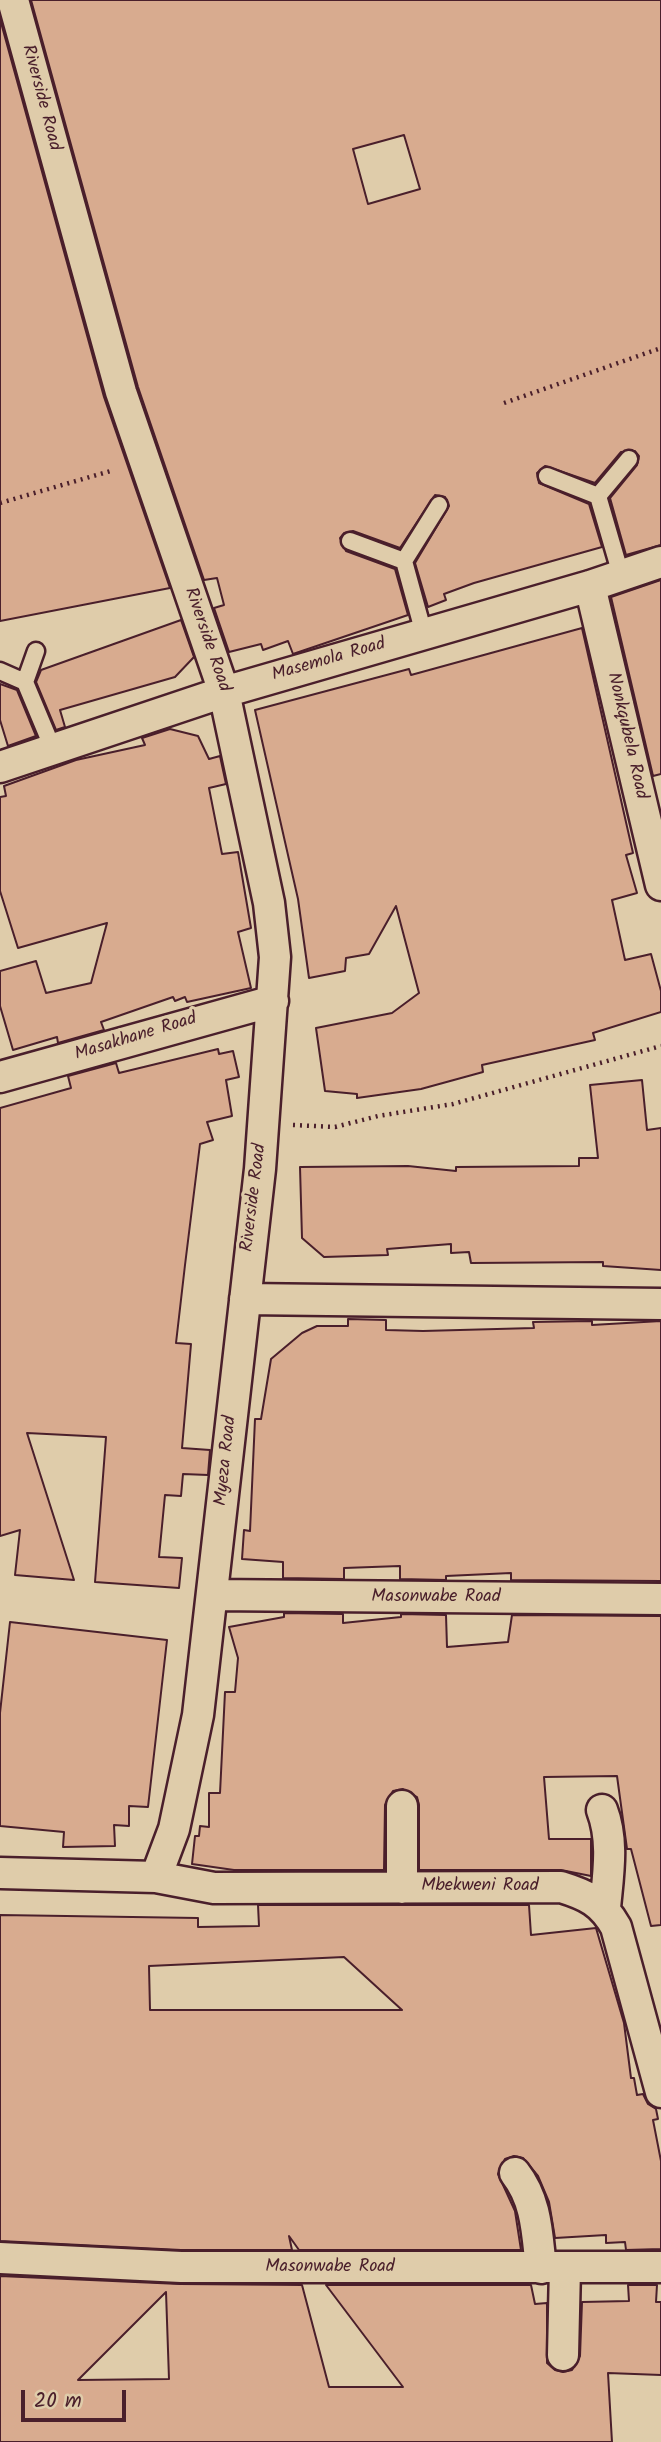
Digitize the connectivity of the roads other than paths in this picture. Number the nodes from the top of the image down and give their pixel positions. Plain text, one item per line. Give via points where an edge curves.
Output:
1 (13, 0) edge
2 (629, 459) dead end
3 (547, 476) dead end
4 (598, 496) junction
5 (439, 505) dead end
6 (350, 541) dead end
7 (404, 561) junction
8 (661, 562) edge
9 (621, 575) junction
10 (590, 586) junction
11 (424, 634) junction
12 (36, 651) dead end
13 (0, 671) edge
14 (25, 682) junction
15 (224, 692) junction
16 (53, 749) junction
17 (0, 767) edge
18 (661, 885) edge
19 (273, 1001) junction
20 (0, 1077) edge
21 (244, 1299) junction
22 (661, 1304) edge
23 (212, 1595) junction
24 (661, 1599) edge
25 (401, 1806) dead end
26 (602, 1810) dead end
27 (0, 1873) edge
28 (156, 1877) junction
29 (402, 1888) junction
30 (605, 1908) junction
31 (661, 2092) edge
32 (515, 2173) dead end
33 (0, 2258) edge
34 (661, 2267) edge
35 (553, 2268) junction
36 (563, 2355) dead end

1 - 15 street, Riverside Road via 121,392
2 - 4 lane
3 - 4 lane
4 - 9 lane
5 - 7 lane
6 - 7 lane
7 - 11 lane
8 - 9 street, Masemola Road
9 - 10 street, Masemola Road
10 - 11 street, Masemola Road
10 - 18 street, Nonkqubela Road
11 - 15 street, Masemola Road
12 - 14 lane
13 - 14 lane
14 - 16 lane
15 - 16 street, Masemola Road
15 - 19 street, Riverside Road via 269,903 275,957
16 - 17 street, Masemola Road
19 - 20 street, Masakhane Road
19 - 21 street, Riverside Road
21 - 22 street
21 - 23 street, Myeza Road
23 - 24 street, Masonwabe Road
23 - 28 street, Myeza Road via 187,1777
25 - 29 street
26 - 30 street via 609,1846
27 - 28 street
28 - 29 street, Mbekweni Road via 214,1888
29 - 30 street, Mbekweni Road via 561,1887 589,1895
30 - 31 street via 616,1927
32 - 35 street via 528,2193
33 - 35 street, Masonwabe Road via 181,2267
34 - 35 street, Masonwabe Road
35 - 36 street

